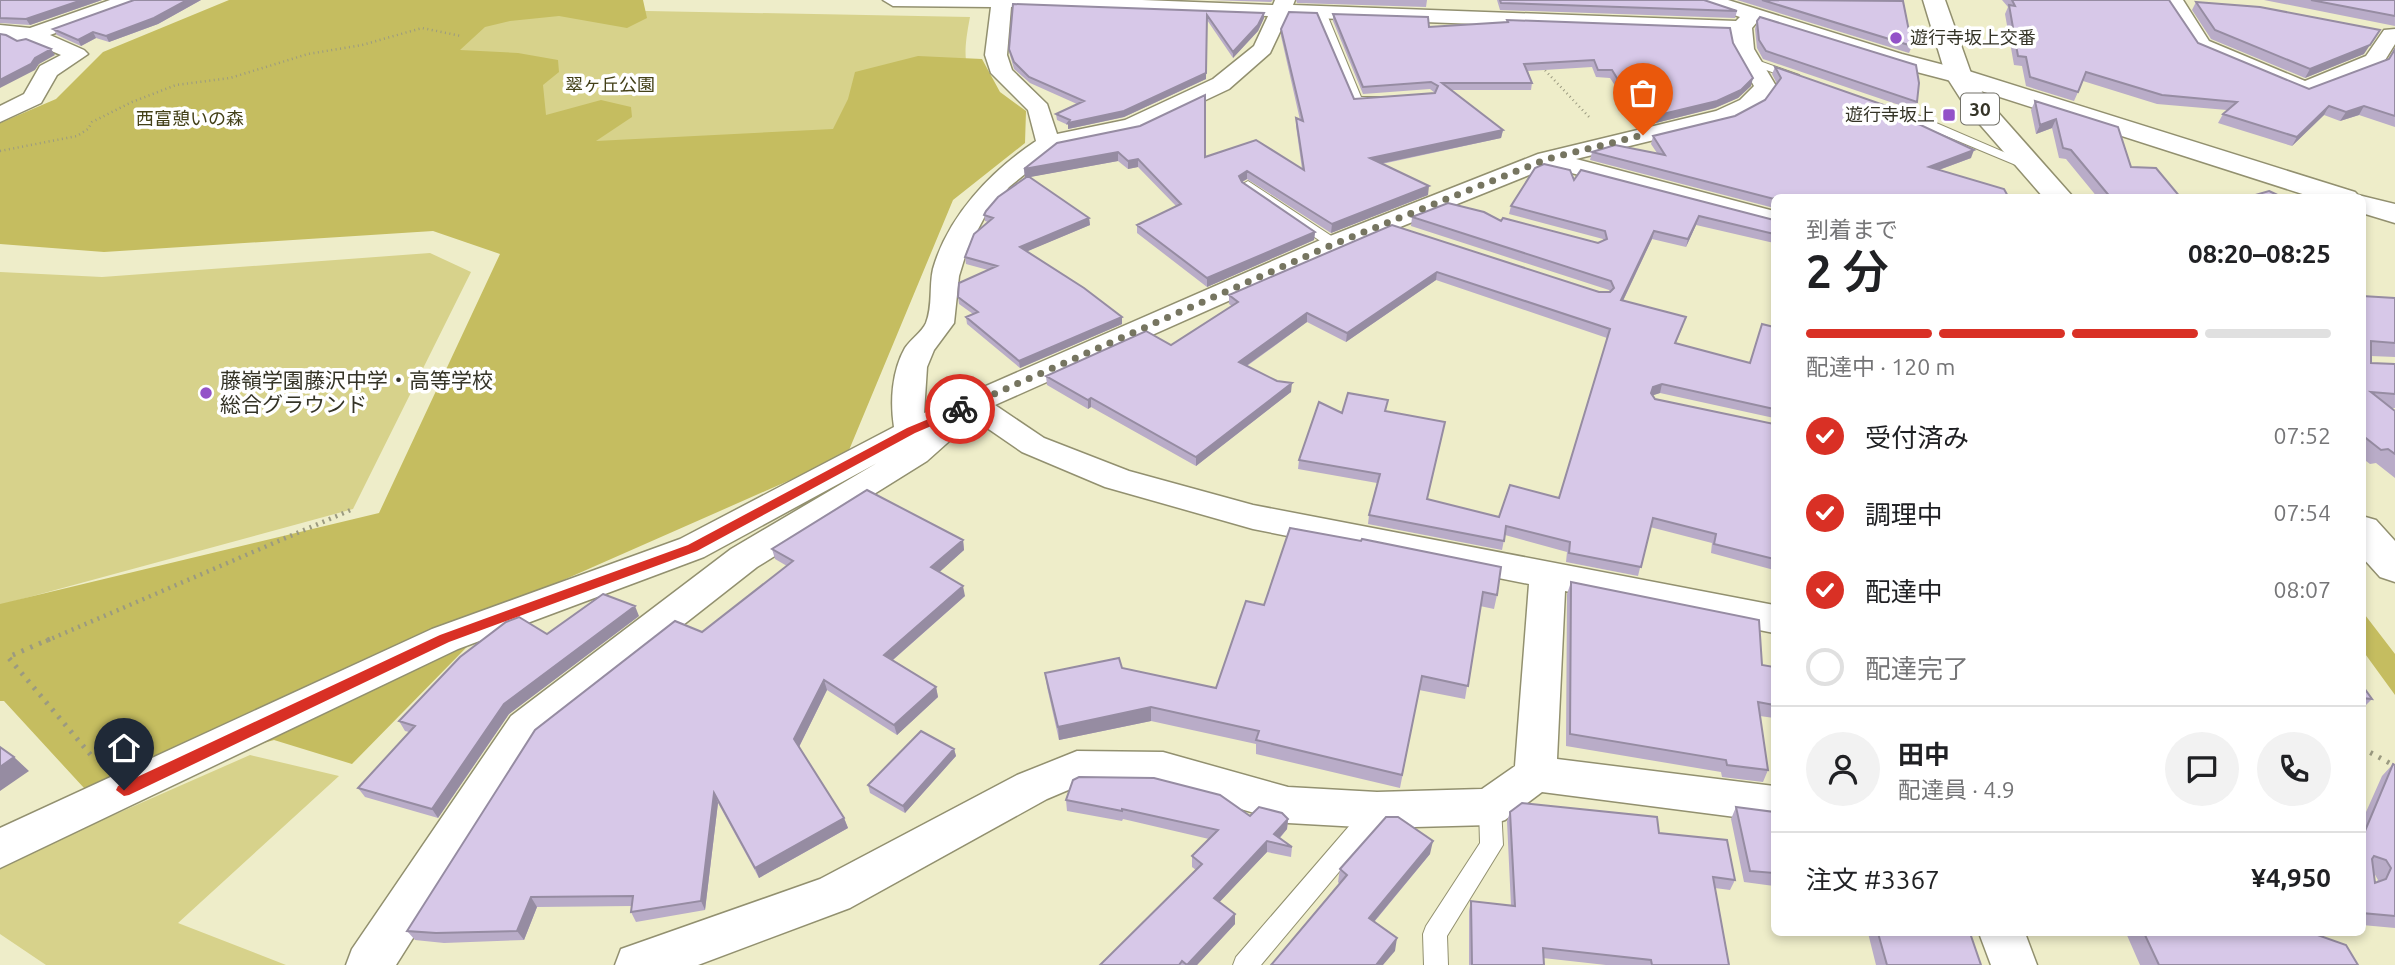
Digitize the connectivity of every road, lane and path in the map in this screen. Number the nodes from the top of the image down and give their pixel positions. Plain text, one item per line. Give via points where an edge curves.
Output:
1 (129, 0) edge
2 (893, 0) edge
3 (1002, 0) edge
4 (1708, 0) edge
5 (1934, 0) edge
6 (2175, 0) edge
7 (2203, 2) edge
8 (1282, 5) edge
9 (1321, 12) junction
10 (1741, 12) edge
11 (1507, 18) junction
12 (2364, 29) edge
13 (0, 32) edge
14 (30, 34) junction
15 (2393, 34) edge
16 (461, 36) dead end
17 (0, 47) edge
18 (1751, 61) junction
19 (1959, 76) junction
20 (1803, 80) edge
21 (1394, 99) edge
22 (1878, 104) edge
23 (0, 115) edge
24 (1615, 141) junction
25 (1048, 143) junction
26 (0, 151) edge
27 (1547, 159) junction
28 (2031, 166) junction
29 (1248, 185) edge
30 (2056, 194) edge
31 (2332, 194) edge
32 (2366, 204) edge
33 (2395, 214) edge
34 (1771, 218) edge
35 (1334, 244) junction
36 (972, 404) junction
37 (911, 431) junction
38 (353, 509) dead end
39 (2366, 534) edge
40 (2395, 567) edge
41 (1548, 576) junction
42 (1771, 618) edge
43 (2366, 750) edge
44 (97, 764) dead end
45 (2395, 766) edge
46 (1535, 774) junction
47 (1771, 804) edge
48 (1490, 807) junction
49 (1377, 810) junction
50 (0, 849) edge
51 (2003, 936) edge
52 (663, 962) edge
53 (369, 965) edge
54 (1245, 965) edge
55 (1436, 965) edge
56 (2014, 965) edge

1 - 14 street
2 - 3 street
3 - 8 street
3 - 25 street via 996,55 1002,73 1039,109
4 - 10 street
5 - 19 main road, 30
6 - 7 street
6 - 15 street via 2201,45 2305,89 2374,60
8 - 9 street
8 - 25 street via 1263,49 1221,84 1132,125
9 - 11 street
9 - 21 lane via 1357,101
10 - 11 street
10 - 18 street via 1744,49
10 - 19 street
11 - 24 path via 1518,40 1576,106
12 - 15 street
13 - 14 street
14 - 17 street
14 - 23 street via 77,54 48,71 33,98
16 - 26 path via 422,28 308,54 230,78 176,85 92,122 78,135
18 - 20 lane
18 - 24 street via 1765,86 1760,97 1744,107 1724,116
19 - 28 main road, 30 via 1978,106
19 - 31 main road
22 - 28 lane
24 - 27 street
25 - 37 street via 984,199 955,242 940,324 919,349 906,393
27 - 34 street
27 - 35 street via 1398,228
28 - 30 main road, 30
29 - 35 lane
32 - 33 main road
35 - 36 street
36 - 37 street
36 - 41 street via 1033,445 1117,479 1253,517
36 - 53 street via 916,454 744,558 525,727
37 - 50 street via 692,548 445,639
38 - 44 path via 8,657
39 - 40 main road
41 - 42 street
41 - 46 street
43 - 45 path
46 - 47 street
46 - 48 street
48 - 49 street
48 - 55 lane via 1492,845 1435,934
49 - 52 street via 1287,804 1163,769 1077,768 1032,787 834,894
49 - 54 lane
51 - 56 street

